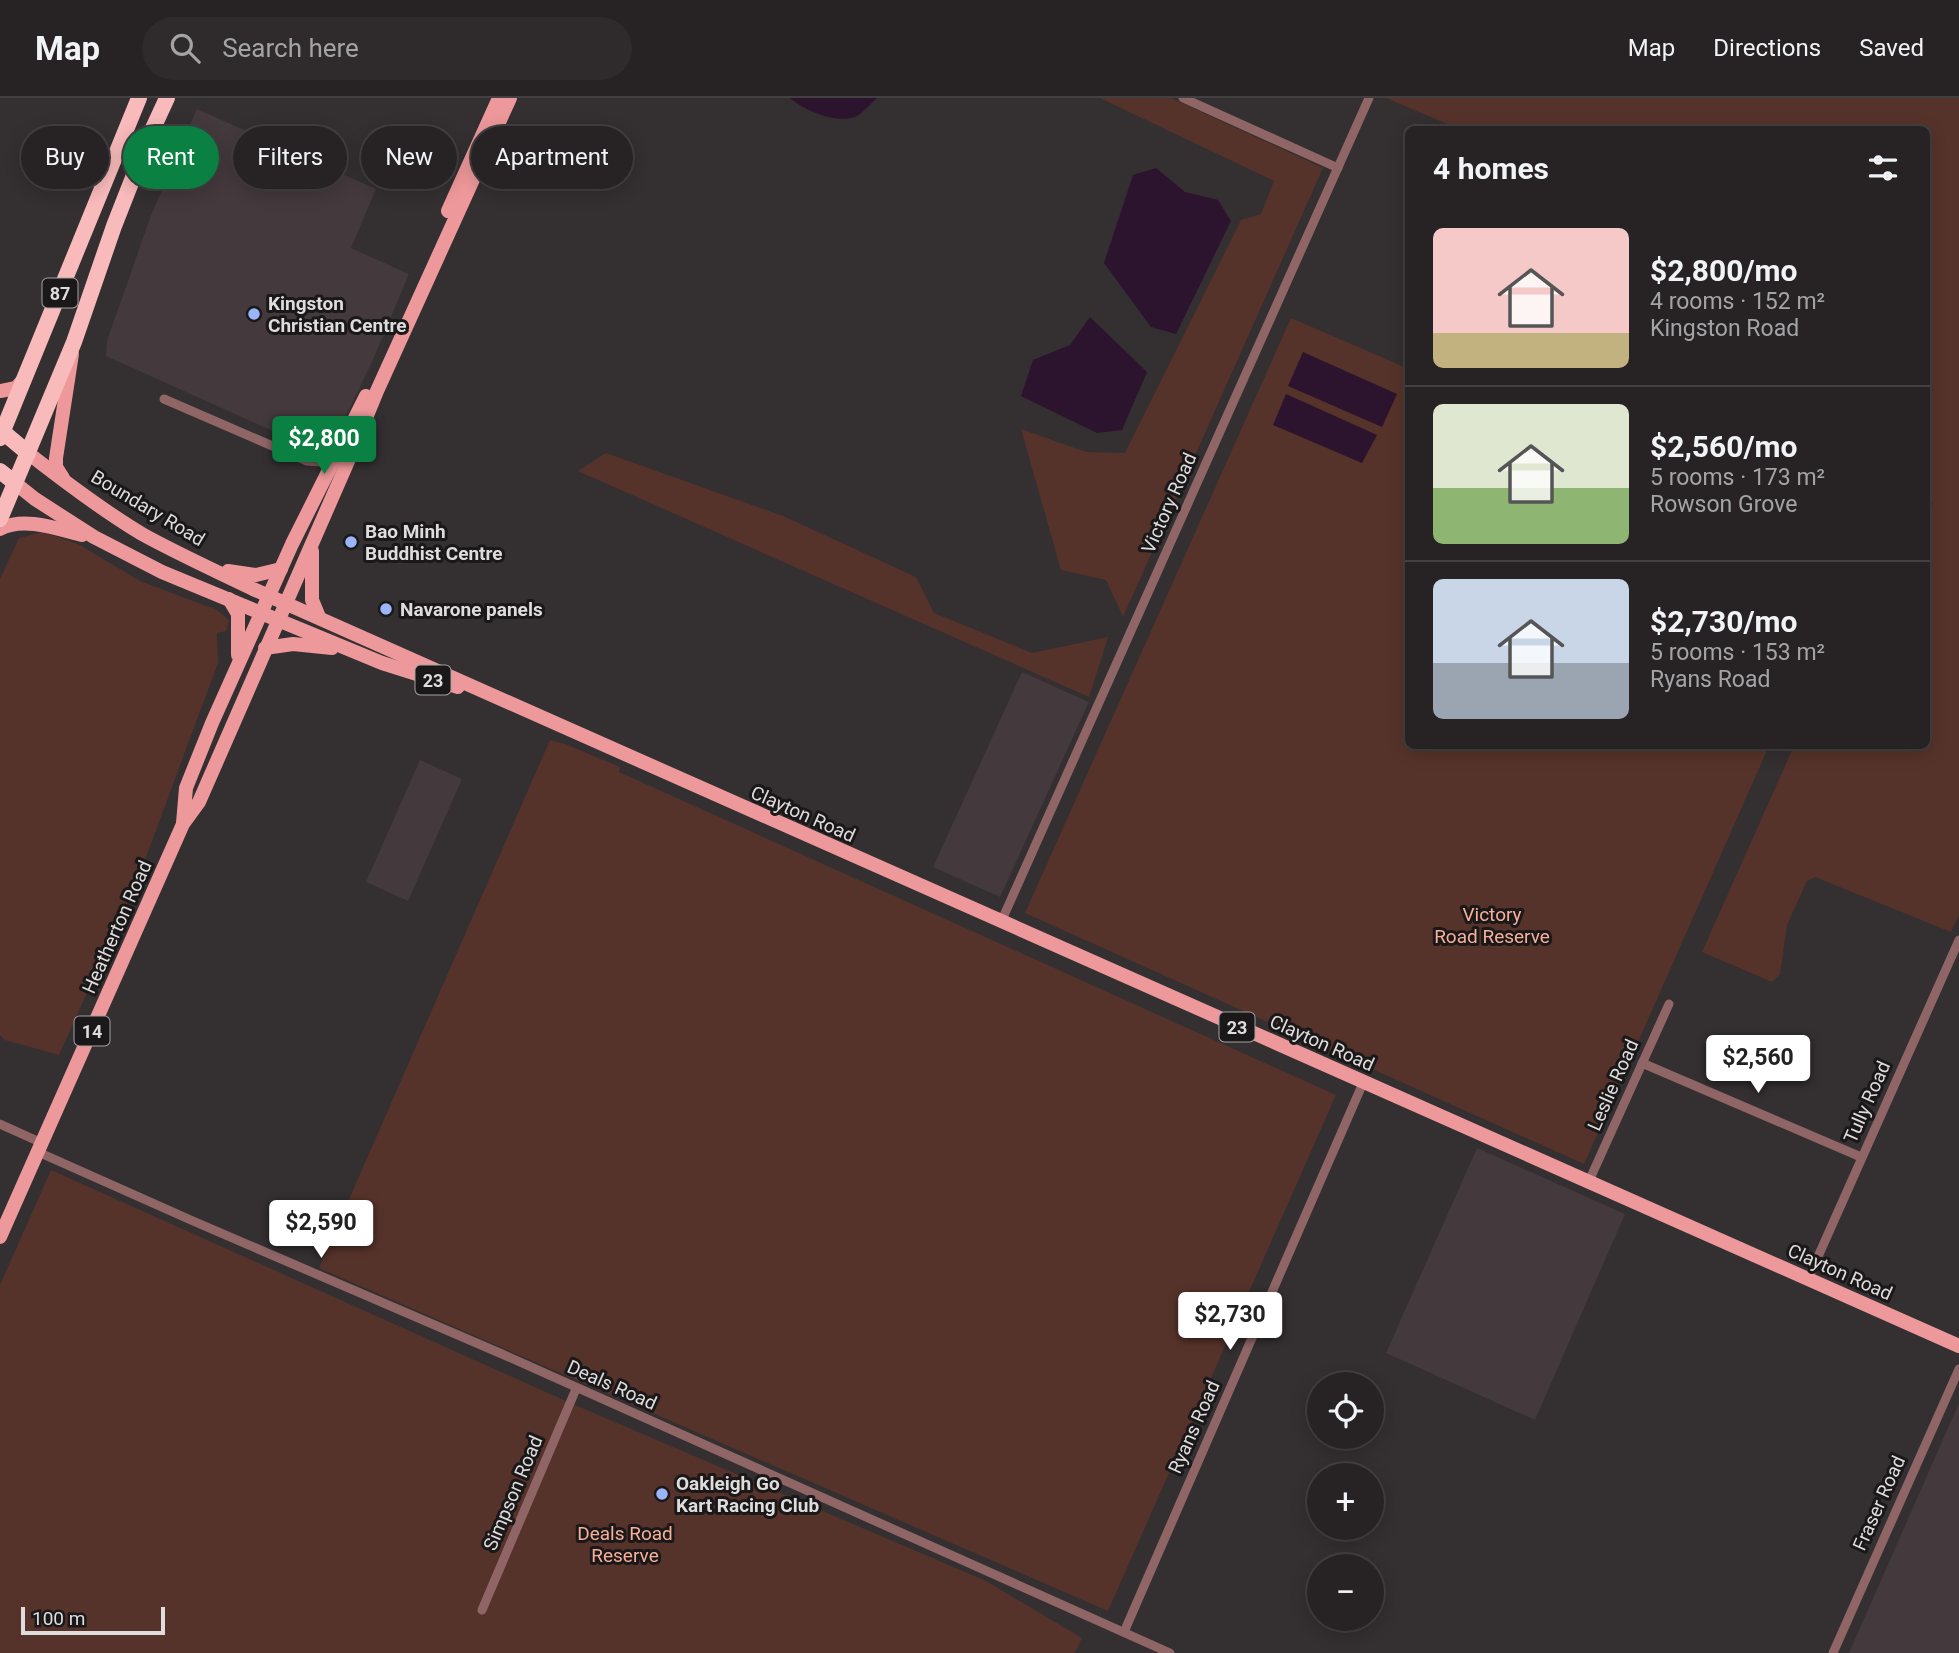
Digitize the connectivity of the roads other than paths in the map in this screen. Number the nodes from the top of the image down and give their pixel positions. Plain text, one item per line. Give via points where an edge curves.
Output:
1 (139, 98) edge
2 (167, 98) edge
3 (499, 98) edge
4 (510, 98) edge
5 (1183, 98) edge
6 (1369, 98) edge
7 (1338, 168) junction
8 (74, 342) junction
9 (27, 375) junction
10 (0, 391) edge
11 (164, 399) dead end
12 (1, 433) edge
13 (28, 453) junction
14 (337, 457) junction
15 (307, 461) junction
16 (0, 471) edge
17 (15, 484) junction
18 (68, 484) junction
19 (320, 489) junction
20 (0, 519) edge
21 (0, 529) edge
22 (315, 536) junction
23 (94, 537) junction
24 (205, 566) junction
25 (281, 569) junction
26 (269, 595) junction
27 (229, 599) junction
28 (286, 603) junction
29 (262, 612) junction
30 (319, 617) junction
31 (279, 620) junction
32 (369, 639) junction
33 (265, 649) junction
34 (356, 652) junction
35 (232, 680) junction
36 (515, 707) junction
37 (183, 824) junction
38 (1001, 922) junction
39 (1959, 940) edge
40 (1669, 1004) dead end
41 (1642, 1063) junction
42 (1363, 1083) junction
43 (0, 1124) edge
44 (40, 1147) junction
45 (1861, 1157) junction
46 (1589, 1181) junction
47 (0, 1237) edge
48 (1808, 1279) junction
49 (1959, 1346) edge
50 (1959, 1368) edge
51 (576, 1389) junction
52 (482, 1611) dead end
53 (1124, 1632) junction
54 (1170, 1653) edge
55 (1833, 1653) edge

1 - 9 highway, 87
2 - 8 highway, 87 via 114,226
3 - 14 main road, 14
4 - 22 main road, 14
5 - 7 street
6 - 7 street, Victory Road
7 - 38 street, Victory Road
8 - 13 highway, 87
8 - 18 main road via 56,458 58,471
9 - 10 main road via 16,387
9 - 12 highway, 87
11 - 15 street
12 - 13 highway, Boundary Road / 23
13 - 17 highway, 87
13 - 18 main road, Boundary Road / 23
14 - 15 street
14 - 19 main road, 14
15 - 19 street via 317,472
16 - 17 highway, 23
17 - 20 highway, 87
17 - 23 main road, 23
18 - 24 main road, Boundary Road / 23 via 135,529
19 - 25 main road, 14
21 - 23 main road via 15,524 43,526
22 - 28 main road, 14
22 - 30 main road via 312,593
23 - 27 main road, 23
24 - 25 main road via 256,575
24 - 26 main road, Boundary Road / 23
25 - 26 main road, 14
26 - 28 main road, Boundary Road / 23
26 - 29 main road, Heatherton Road / 14
27 - 29 main road, 23
27 - 35 main road via 237,609 239,626
28 - 30 main road, Clayton Road / 23
28 - 31 main road, Heatherton Road / 14
29 - 31 main road, 23
29 - 35 main road, Heatherton Road / 14
30 - 32 main road, Clayton Road / 23
31 - 33 main road, Heatherton Road / 14
31 - 34 main road, Clayton Road / 23
32 - 34 main road
32 - 36 main road, Clayton Road / 23
33 - 34 main road via 293,644
33 - 37 main road, Heatherton Road / 14 via 199,802
34 - 36 main road, Clayton Road / 23
35 - 37 main road, Heatherton Road / 14 via 186,788
36 - 38 main road, Clayton Road / 23
37 - 44 main road, Heatherton Road / 14
38 - 42 main road, Clayton Road / 23
39 - 45 street, Tully Road
40 - 41 street, Leslie Road
41 - 45 street
41 - 46 street, Leslie Road
42 - 46 main road, Clayton Road / 23
42 - 53 street, Ryans Road
43 - 44 street, Deals Road
44 - 47 main road, Heatherton Road / 14
44 - 51 street, Deals Road
45 - 48 street, Tully Road
46 - 48 main road, Clayton Road / 23
48 - 49 main road, Clayton Road / 23
50 - 55 street, Fraser Road
51 - 52 street, Simpson Road
51 - 53 street, Deals Road
53 - 54 street, Deals Road

